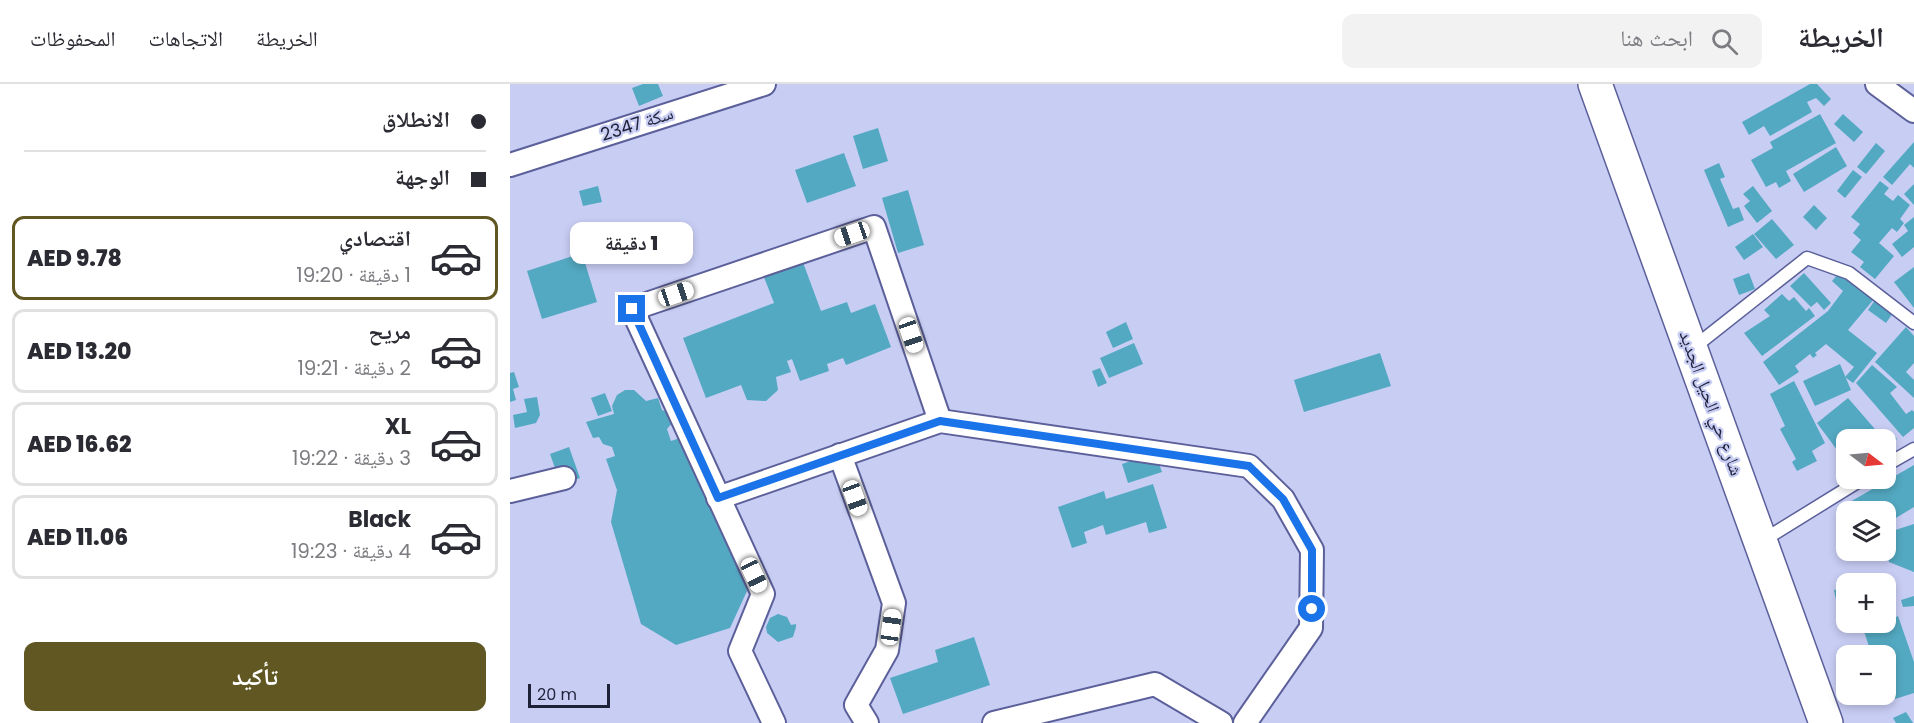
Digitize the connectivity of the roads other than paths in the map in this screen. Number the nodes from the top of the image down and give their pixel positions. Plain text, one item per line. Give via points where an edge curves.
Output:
1 (764, 84) edge
2 (1877, 84) edge
3 (1603, 93) edge
4 (1914, 111) edge
5 (510, 165) edge
6 (1914, 323) edge
7 (1691, 349) junction
8 (940, 421) junction
9 (1914, 448) edge
10 (840, 455) junction
11 (1896, 459) edge
12 (564, 478) dead end
13 (1846, 489) edge
14 (510, 491) edge
15 (718, 498) junction
16 (1761, 541) junction
17 (774, 723) edge
18 (867, 723) edge
19 (994, 723) edge
20 (1221, 723) edge
21 (1245, 723) edge
22 (1826, 723) edge

1 - 5 street, سكة 2347
2 - 4 street
3 - 7 street, شارع حي الحيل الجديد
6 - 7 lane via 1849,273 1807,258
7 - 16 street, شارع حي الحيل الجديد
8 - 10 street
8 - 15 street via 874,227 632,309
8 - 21 street via 1249,466 1283,499 1312,550 1311,628
9 - 11 lane
10 - 15 street
10 - 18 street via 894,603 887,650 856,705
12 - 14 street
13 - 16 lane
15 - 17 street via 763,594 740,651
16 - 22 street, شارع حي الحيل الجديد
19 - 20 street via 1155,684

